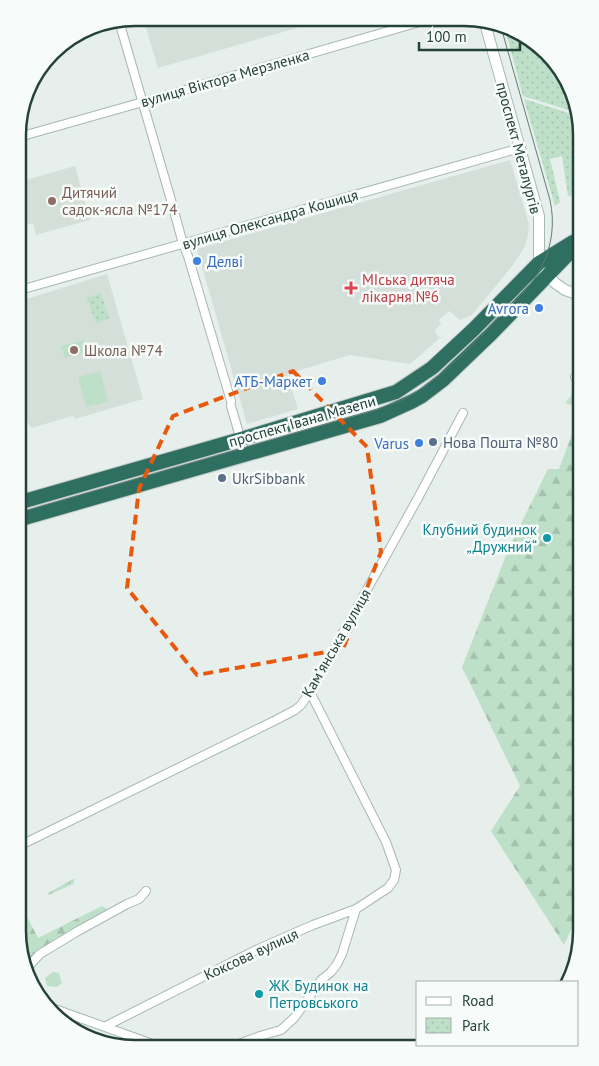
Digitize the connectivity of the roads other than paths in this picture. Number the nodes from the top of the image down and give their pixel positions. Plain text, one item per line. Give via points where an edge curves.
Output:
1 (406, 26) edge
2 (121, 27) edge
3 (486, 28) edge
4 (143, 102) junction
5 (26, 135) edge
6 (520, 148) junction
7 (573, 242) edge
8 (183, 244) junction
9 (573, 249) edge
10 (540, 263) junction
11 (548, 276) junction
12 (26, 288) edge
13 (573, 293) edge
14 (463, 413) dead end
15 (241, 439) junction
16 (246, 454) junction
17 (26, 501) edge
18 (26, 518) edge
19 (310, 692) junction
20 (26, 843) edge
21 (146, 891) dead end
22 (356, 908) junction
23 (31, 963) edge
24 (62, 1011) edge
25 (106, 1026) junction
26 (143, 1040) edge
27 (248, 1040) edge

1 - 4 street, вулиця Віктора Мерзленка
2 - 4 street
3 - 6 main road, проспект Металургів
4 - 5 street, вулиця Віктора Мерзленка
4 - 8 street
6 - 8 street, вулиця Олександра Кошиця
6 - 10 main road, проспект Металургів via 539,216
7 - 10 highway, проспект Івана Мазепи
8 - 12 street, вулиця Олександра Кошиця
8 - 15 street
9 - 11 highway, проспект Івана Мазепи
10 - 11 main road
10 - 15 highway, проспект Івана Мазепи via 432,368 396,392
11 - 13 main road
11 - 16 highway, проспект Івана Мазепи via 443,380 422,396 380,416
14 - 19 street, Камʼянська вулиця
15 - 16 street
15 - 17 highway, проспект Івана Мазепи
16 - 18 highway, проспект Івана Мазепи
19 - 20 street, Камʼянська вулиця via 295,710
19 - 22 street, Коксова вулиця via 386,842 396,870 388,888
21 - 23 street via 139,900 78,931 40,954
22 - 25 street, Коксова вулиця via 258,949
22 - 27 street via 338,964 321,980 295,1017 280,1030
24 - 25 street
25 - 26 street

